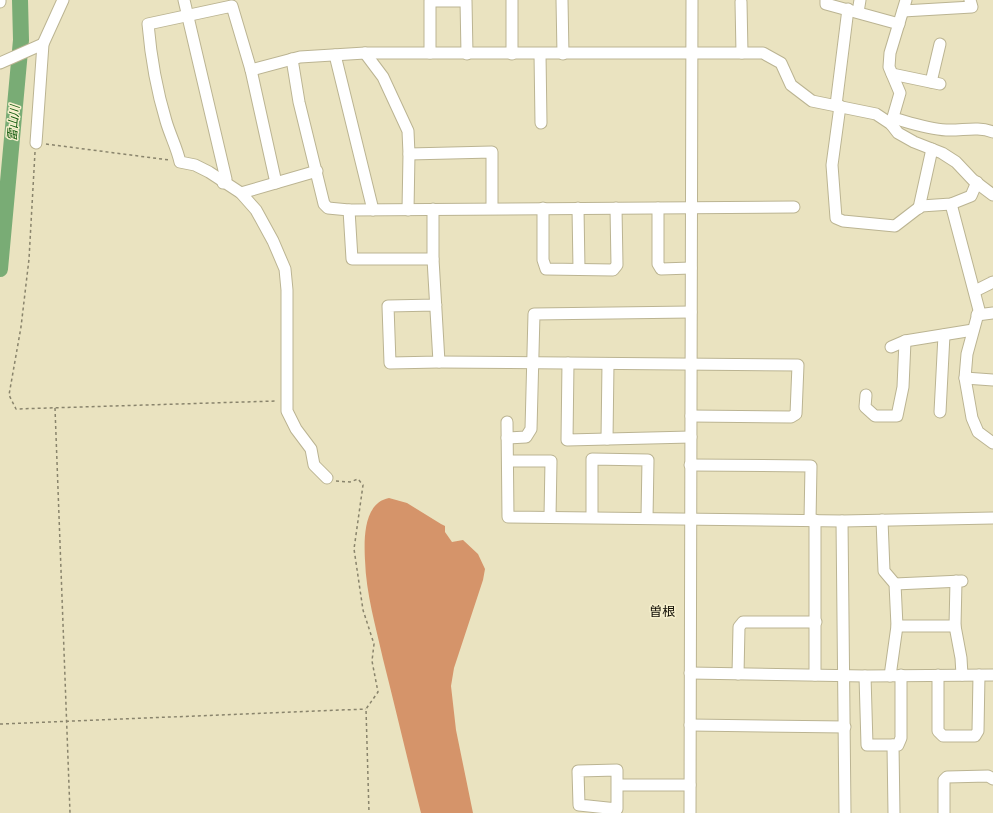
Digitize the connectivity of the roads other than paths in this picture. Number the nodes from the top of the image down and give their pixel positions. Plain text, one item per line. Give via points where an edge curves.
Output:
1 (63, 0) edge
2 (184, 0) edge
3 (512, 0) edge
4 (562, 0) edge
5 (692, 0) edge
6 (826, 0) edge
7 (860, 0) edge
8 (906, 0) edge
9 (970, 0) edge
10 (741, 2) dead end
11 (853, 10) junction
12 (903, 11) junction
13 (188, 15) junction
14 (899, 24) junction
15 (940, 44) dead end
16 (40, 45) junction
17 (365, 53) junction
18 (430, 53) junction
19 (691, 53) junction
20 (742, 53) junction
21 (467, 54) junction
22 (512, 54) junction
23 (540, 54) junction
24 (563, 54) junction
25 (335, 55) junction
26 (292, 59) junction
27 (1, 63) edge
28 (251, 70) junction
29 (892, 74) junction
30 (838, 106) junction
31 (892, 121) junction
32 (541, 123) dead end
33 (993, 132) edge
34 (36, 143) road end
35 (932, 149) junction
36 (409, 154) junction
37 (317, 171) junction
38 (977, 182) junction
39 (223, 183) junction
40 (276, 183) junction
41 (241, 193) junction
42 (993, 195) edge
43 (951, 204) junction
44 (794, 207) dead end
45 (492, 208) junction
46 (543, 208) junction
47 (578, 208) junction
48 (616, 208) junction
49 (658, 208) junction
50 (691, 208) junction
51 (919, 208) junction
52 (350, 210) junction
53 (373, 210) junction
54 (408, 210) junction
55 (433, 210) junction
56 (433, 259) junction
57 (691, 268) junction
58 (579, 269) junction
59 (993, 282) edge
60 (975, 291) junction
61 (436, 305) junction
62 (691, 312) junction
63 (993, 313) edge
64 (977, 315) junction
65 (973, 330) junction
66 (944, 335) junction
67 (905, 341) junction
68 (891, 347) dead end
69 (439, 362) junction
70 (533, 362) junction
71 (568, 363) junction
72 (608, 364) junction
73 (691, 365) junction
74 (965, 378) junction
75 (993, 380) edge
76 (866, 395) dead end
77 (940, 412) dead end
78 (691, 416) junction
79 (507, 422) dead end
80 (691, 437) junction
81 (507, 438) junction
82 (607, 439) junction
83 (993, 443) edge
84 (508, 461) junction
85 (690, 465) junction
86 (327, 478) road end
87 (550, 517) junction
88 (592, 517) junction
89 (647, 518) junction
90 (690, 518) junction
91 (993, 518) edge
92 (813, 520) junction
93 (842, 520) junction
94 (882, 520) junction
95 (894, 584) junction
96 (816, 622) junction
97 (897, 626) junction
98 (954, 626) junction
99 (690, 673) junction
100 (738, 674) junction
101 (815, 675) junction
102 (938, 675) junction
103 (962, 675) junction
104 (979, 675) junction
105 (993, 675) edge
106 (844, 676) junction
107 (865, 676) junction
108 (895, 676) junction
109 (690, 725) junction
110 (845, 727) junction
111 (893, 745) junction
112 (993, 779) edge
113 (617, 785) junction
114 (690, 785) junction
115 (690, 813) edge
116 (845, 813) edge
117 (894, 813) edge
118 (944, 813) edge

1 - 16 street
2 - 13 street
3 - 22 street
4 - 24 street
5 - 19 street
6 - 11 street via 826,4
7 - 11 street
8 - 12 street
9 - 12 street via 972,7
10 - 20 street
11 - 14 street
11 - 30 street
12 - 14 street
13 - 28 street via 232,6
13 - 39 street via 226,179
13 - 39 street via 148,24 151,63 180,162 200,168
14 - 29 street via 890,53 889,67
15 - 29 street via 935,83
16 - 27 street
16 - 34 street
17 - 18 street
17 - 25 street
17 - 36 street via 383,77 408,131
18 - 21 street
18 - 21 street via 430,1 466,1
19 - 20 street
19 - 24 street
19 - 50 street
20 - 30 street via 763,53 775,59 781,63 791,85 812,101
21 - 22 street
22 - 23 street
23 - 24 street
23 - 32 street
25 - 26 street
25 - 53 street
26 - 28 street
26 - 37 street via 299,102
28 - 40 street
29 - 31 street via 900,93
30 - 31 street via 876,114
30 - 51 street via 832,165 836,218 843,221 895,226
31 - 33 street via 947,130 979,128
31 - 35 street via 898,133
35 - 38 street via 956,162
35 - 51 street
36 - 45 street via 492,152
36 - 54 street
37 - 40 street
37 - 52 street via 324,204 328,208
38 - 42 street
38 - 43 street via 971,196
39 - 41 street
40 - 41 street
41 - 86 street via 264,222 285,269 287,411 296,429 311,449 314,465
43 - 51 street
43 - 60 street
44 - 50 street
45 - 46 street
45 - 55 street
46 - 47 street
46 - 58 street via 543,260 546,269
47 - 48 street
47 - 58 street
48 - 49 street
48 - 58 street via 617,265 613,270
49 - 50 street
49 - 57 street via 658,264 661,269
50 - 57 street
52 - 53 street
52 - 56 street via 352,259
53 - 54 street
54 - 55 street
55 - 56 street
56 - 61 street
57 - 62 street
59 - 60 street
60 - 64 street via 979,310
61 - 69 street
61 - 69 street via 388,306 390,363
62 - 70 street via 534,314
62 - 73 street
63 - 64 street
64 - 65 street
65 - 66 street
65 - 74 street
66 - 67 street
66 - 77 street
67 - 68 street
67 - 76 street via 903,387 897,416 875,416 865,407
69 - 70 street
70 - 71 street
70 - 81 street via 531,429 526,437
71 - 72 street
71 - 82 street via 567,440
72 - 73 street
72 - 82 street
73 - 78 street
73 - 78 street via 798,365 796,414 791,417
74 - 75 street
74 - 83 street via 972,418 978,432
78 - 80 street
79 - 81 street
80 - 82 street
80 - 85 street
81 - 84 street
84 - 87 street via 508,517
84 - 87 street via 551,461
85 - 90 street
85 - 92 street via 811,466
87 - 88 street
88 - 89 street
88 - 89 street via 592,459 600,459 648,460
89 - 90 street
90 - 92 street
90 - 99 street
91 - 94 street
92 - 93 street
92 - 96 street
93 - 94 street
93 - 106 street
94 - 95 street via 884,570
95 - 97 street
95 - 98 street via 959,581
96 - 100 street via 743,622 739,627
96 - 101 street
97 - 98 street
97 - 108 street
98 - 103 street
99 - 100 street
99 - 109 street
100 - 101 street
101 - 106 street
102 - 103 street
102 - 104 street via 938,731 943,736 975,736 978,732
102 - 108 street
103 - 104 street
104 - 105 street
106 - 107 street
106 - 110 street
107 - 108 street
107 - 111 street via 867,745
108 - 111 street via 901,738 898,745
109 - 110 street
109 - 114 street
110 - 116 street
111 - 117 street
112 - 118 street via 988,776 947,777 944,780
113 - 113 street via 617,770 578,771 579,805 617,809
113 - 114 street
114 - 115 street

